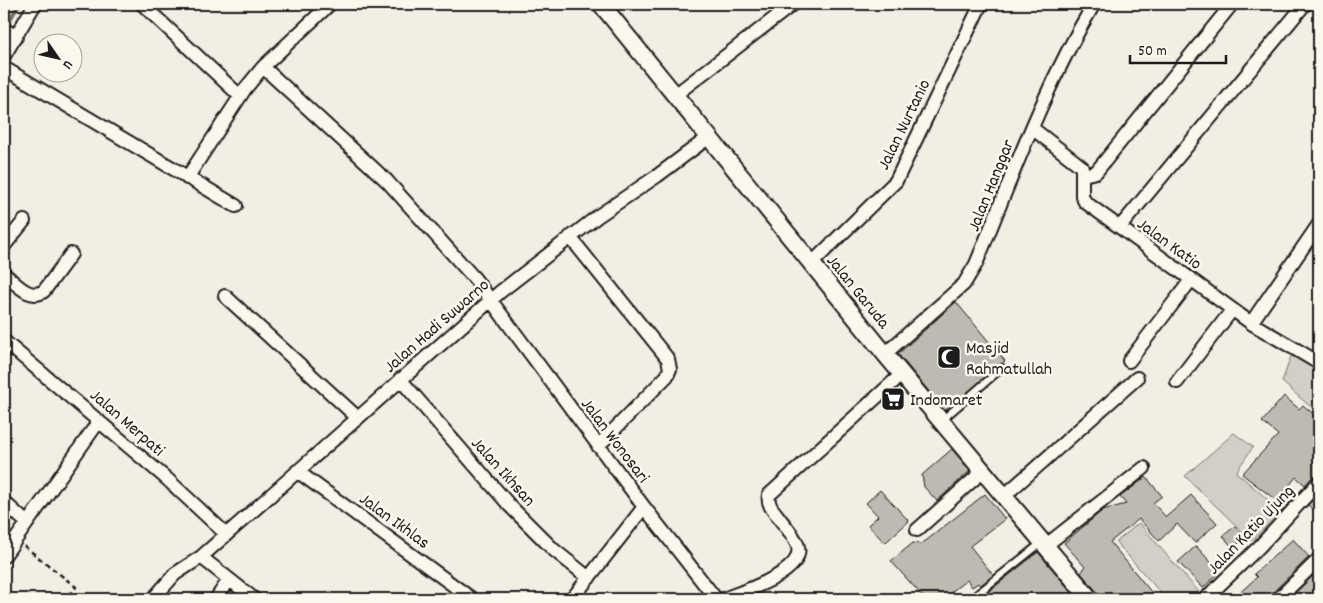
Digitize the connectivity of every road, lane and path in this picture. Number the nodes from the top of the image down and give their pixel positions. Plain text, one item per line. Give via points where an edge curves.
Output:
1 (35, 4) edge
2 (142, 4) edge
3 (330, 4) edge
4 (601, 4) edge
5 (794, 4) edge
6 (981, 4) edge
7 (1094, 4) edge
8 (1232, 4) edge
9 (1305, 4) edge
10 (11, 34) edge
11 (4, 56) edge
12 (263, 67) junction
13 (4, 68) edge
14 (675, 95) junction
15 (240, 96) junction
16 (1032, 128) junction
17 (709, 137) junction
18 (1083, 175) junction
19 (187, 178) junction
20 (236, 206) dead end
21 (24, 221) dead end
22 (1319, 224) edge
23 (1120, 227) junction
24 (570, 237) junction
25 (4, 246) edge
26 (71, 254) dead end
27 (811, 264) junction
28 (4, 274) edge
29 (1191, 280) junction
30 (225, 296) dead end
31 (490, 301) junction
32 (1232, 310) junction
33 (1251, 323) junction
34 (4, 341) edge
35 (885, 354) junction
36 (1129, 361) dead end
37 (1319, 363) edge
38 (1002, 368) dead end
39 (902, 374) junction
40 (1137, 378) dead end
41 (400, 380) junction
42 (1177, 382) dead end
43 (358, 418) junction
44 (941, 420) junction
45 (99, 421) junction
46 (598, 446) junction
47 (1144, 468) dead end
48 (297, 471) junction
49 (983, 471) junction
50 (1319, 482) edge
51 (1004, 496) junction
52 (4, 502) edge
53 (644, 507) junction
54 (27, 523) junction
55 (917, 530) dead end
56 (226, 534) junction
57 (16, 539) junction
58 (1043, 544) junction
59 (4, 556) edge
60 (201, 557) junction
61 (1319, 558) edge
62 (589, 578) junction
63 (228, 580) junction
64 (67, 599) edge
65 (152, 599) edge
66 (216, 599) edge
67 (254, 599) edge
68 (472, 599) edge
69 (572, 599) edge
70 (716, 599) edge
71 (724, 599) edge
72 (971, 599) edge
73 (1090, 599) edge
74 (1207, 599) edge
75 (1278, 599) edge

1 - 10 street
2 - 15 street
3 - 12 street
4 - 14 street, Jalan Garuda
5 - 14 street
6 - 27 street, Jalan Nurtanio via 896,181
7 - 16 street, Jalan Hanggar via 1075,36
8 - 18 street via 1096,172
9 - 23 street
10 - 11 street
12 - 15 street
12 - 31 street, Jalan Wonosari via 399,193 475,279
13 - 19 street
14 - 17 street, Jalan Garuda
15 - 19 street
16 - 18 street via 1078,162
16 - 35 street, Jalan Hanggar via 976,264 964,284
17 - 24 street, Jalan Hadi Suwarno
17 - 27 street, Jalan Garuda
18 - 23 street, Jalan Katio via 1082,196 1085,202
19 - 20 street
21 - 25 street
22 - 33 street
23 - 29 street, Jalan Katio
24 - 31 street, Jalan Hadi Suwarno
24 - 46 street via 670,364 667,376
26 - 28 street via 39,295 30,295
27 - 35 street, Jalan Garuda
29 - 32 street, Jalan Katio
29 - 36 street
30 - 43 street
31 - 41 street, Jalan Hadi Suwarno
31 - 46 street, Jalan Wonosari
32 - 33 street, Jalan Katio
32 - 42 street
33 - 37 street, Jalan Katio
34 - 45 street, Jalan Merpati
35 - 39 street, Jalan Garuda
38 - 44 lane
39 - 44 street, Jalan Garuda
39 - 71 street via 769,494 772,509 798,546 798,558 794,564 771,580
40 - 51 street
41 - 43 street, Jalan Hadi Suwarno
41 - 62 street, Jalan Ikhsan via 510,506 554,550
43 - 48 street, Jalan Hadi Suwarno
44 - 49 street, Jalan Garuda
45 - 54 street
45 - 56 street, Jalan Merpati
46 - 53 street, Jalan Wonosari
47 - 58 street
48 - 56 street, Jalan Hadi Suwarno
48 - 68 street, Jalan Ikhlas
49 - 51 street, Jalan Garuda
49 - 55 street
50 - 74 street, Jalan Katio Ujung
51 - 58 street, Jalan Garuda
52 - 54 street
53 - 62 street
53 - 70 street, Jalan Wonosari
54 - 57 street
56 - 60 street, Jalan Hadi Suwarno
57 - 59 street
57 - 64 path via 76,587
58 - 72 lane
58 - 73 street, Jalan Garuda
60 - 63 street
60 - 65 street, Jalan Hadi Suwarno via 175,574
61 - 75 street
62 - 69 street
63 - 66 street
63 - 67 street

